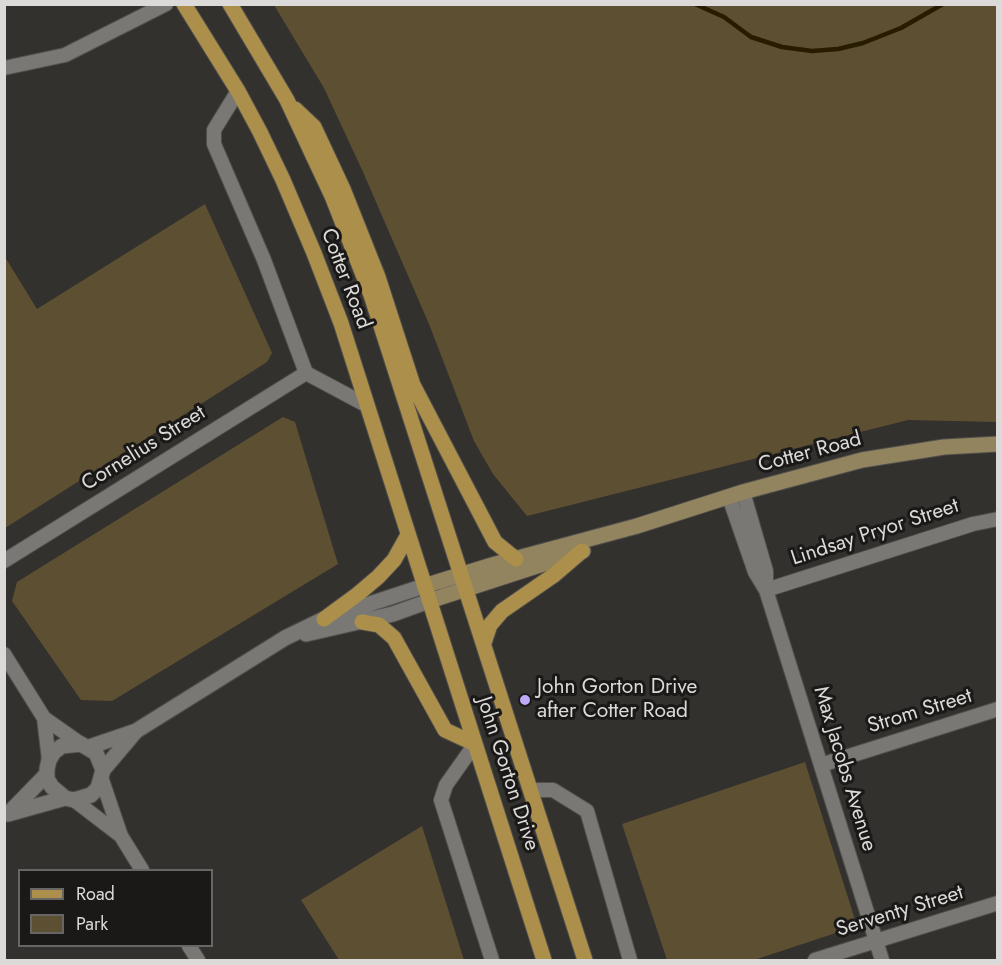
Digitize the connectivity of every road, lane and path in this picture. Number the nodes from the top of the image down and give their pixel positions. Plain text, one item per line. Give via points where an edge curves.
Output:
1 (166, 4) edge
2 (184, 4) edge
3 (230, 4) edge
4 (4, 68) edge
5 (238, 91) junction
6 (287, 100) junction
7 (306, 373) junction
8 (366, 405) junction
9 (998, 444) edge
10 (736, 495) junction
11 (998, 519) edge
12 (637, 526) junction
13 (408, 535) junction
14 (582, 551) junction
15 (516, 559) junction
16 (4, 561) edge
17 (464, 581) junction
18 (766, 590) junction
19 (426, 593) junction
20 (324, 619) junction
21 (362, 622) junction
22 (285, 638) junction
23 (484, 644) junction
24 (4, 654) edge
25 (998, 709) edge
26 (44, 718) junction
27 (136, 731) junction
28 (475, 744) junction
29 (85, 745) junction
30 (821, 765) junction
31 (48, 767) junction
32 (103, 775) junction
33 (531, 790) junction
34 (70, 799) junction
35 (6, 815) edge
36 (121, 836) junction
37 (141, 869) edge
38 (998, 903) edge
39 (876, 941) junction
40 (190, 947) edge
41 (198, 960) edge
42 (492, 960) edge
43 (544, 960) edge
44 (585, 960) edge
45 (630, 960) edge
46 (815, 960) edge
47 (882, 960) edge

1 - 4 street via 65,56
2 - 5 main road, Cotter Road
3 - 6 main road, Cotter Road
5 - 7 street via 214,130 214,144 264,260
5 - 8 main road, Cotter Road via 314,253
6 - 15 main road via 314,127 343,189 417,393 495,542
6 - 17 main road, Cotter Road via 332,196 371,295
7 - 8 street
7 - 16 street, Cornelius Street
8 - 13 main road, Cotter Road
9 - 10 main road, Cotter Road via 944,447 862,460
10 - 12 main road, Cotter Road
10 - 18 street, Max Jacobs Avenue via 766,571
11 - 18 street, Lindsay Pryor Street
12 - 14 main road, Cotter Road
12 - 15 main road, Cotter Road
13 - 19 main road, Cotter Road
13 - 20 main road via 378,577
14 - 17 main road, Cotter Road
14 - 23 main road via 502,611 490,625
15 - 17 main road, Cotter Road
17 - 19 main road, Cotter Road
17 - 23 main road, John Gorton Drive
18 - 30 street, Max Jacobs Avenue
19 - 20 street
19 - 21 street via 393,614
19 - 28 main road, John Gorton Drive
20 - 22 street
21 - 22 street
21 - 28 main road via 379,625 394,638 445,730
22 - 27 street
23 - 33 main road, John Gorton Drive
24 - 26 street
25 - 30 street, Strom Street
26 - 29 street
26 - 31 street
27 - 29 street
27 - 32 street
28 - 42 street via 446,785 441,800
28 - 43 main road, John Gorton Drive
29 - 31 street via 62,746 54,752
29 - 32 street via 96,753
30 - 39 street, Max Jacobs Avenue
31 - 34 street via 52,787
31 - 35 street
32 - 34 street via 91,795
32 - 36 street
33 - 44 main road, John Gorton Drive
33 - 45 street, John Gorton Drive via 553,790 586,811
34 - 35 street
34 - 36 street
36 - 37 street
38 - 39 street, Serventy Street
39 - 46 street, Serventy Street
39 - 47 street, Max Jacobs Avenue
40 - 41 street

